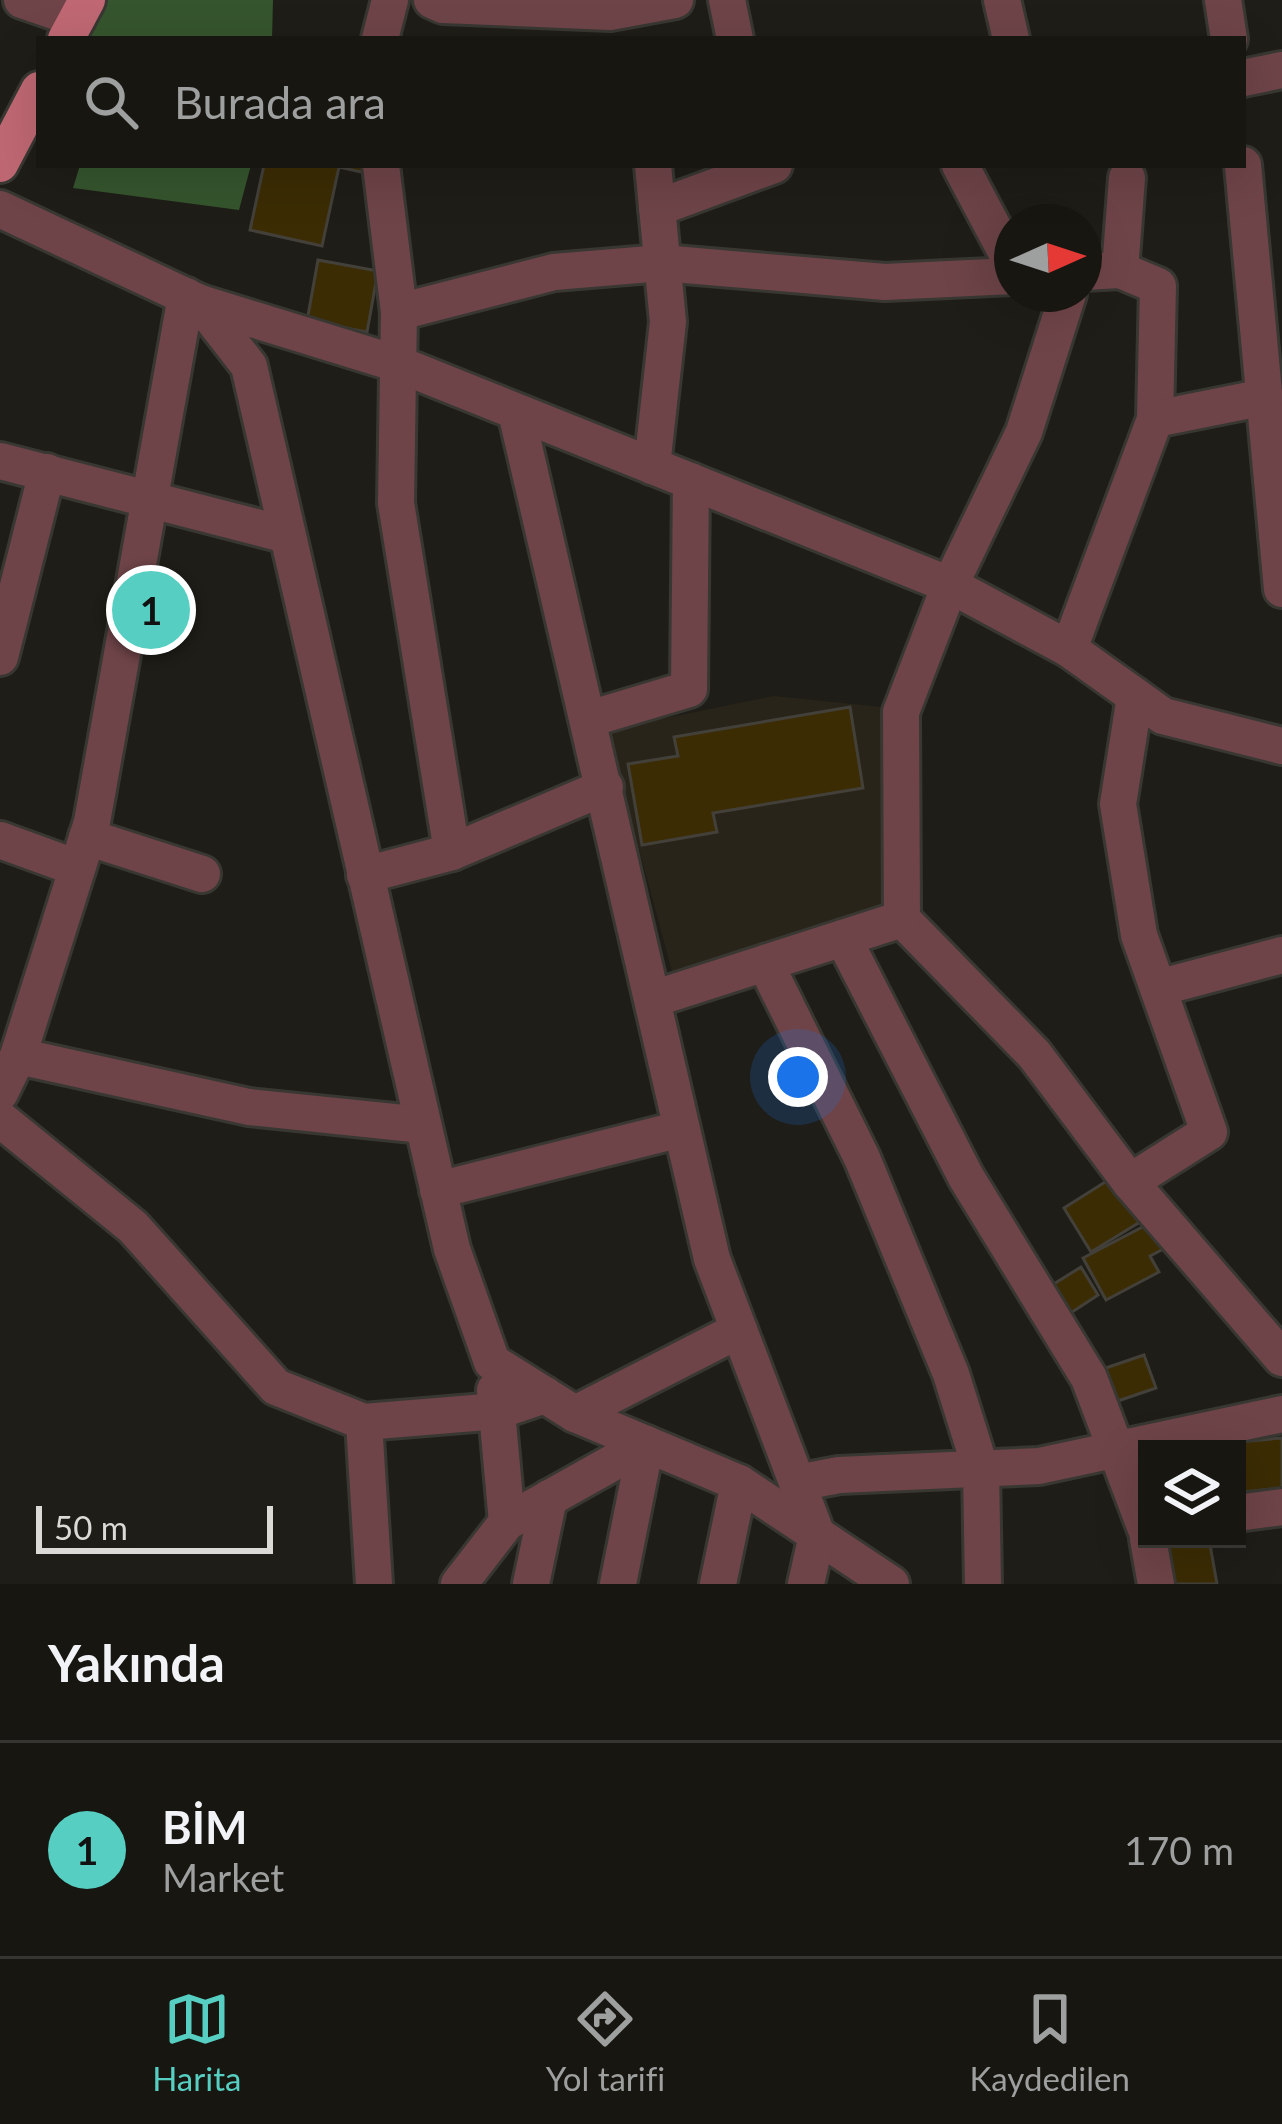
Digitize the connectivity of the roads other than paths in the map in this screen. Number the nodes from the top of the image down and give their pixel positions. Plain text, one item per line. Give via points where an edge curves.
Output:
1 (22, 0) edge
2 (390, 0) edge
3 (432, 0) edge
4 (675, 0) edge
5 (727, 0) edge
6 (1002, 0) edge
7 (1222, 0) edge
8 (77, 19) edge
9 (639, 23) edge
10 (381, 36) edge
11 (734, 36) edge
12 (1010, 36) edge
13 (1228, 36) edge
14 (1282, 70) edge
15 (1246, 77) edge
16 (36, 96) edge
17 (0, 164) edge
18 (380, 168) edge
19 (653, 168) edge
20 (763, 168) edge
21 (962, 168) edge
22 (1243, 168) edge
23 (1127, 178) dead end
24 (657, 208) junction
25 (0, 209) edge
26 (994, 229) edge
27 (662, 263) junction
28 (1102, 271) edge
29 (994, 276) edge
30 (193, 300) junction
31 (399, 312) junction
32 (1062, 312) edge
33 (1271, 342) edge
34 (398, 364) junction
35 (1265, 398) junction
36 (516, 412) junction
37 (1155, 419) junction
38 (0, 461) edge
39 (652, 466) junction
40 (47, 472) junction
41 (691, 481) junction
42 (146, 494) junction
43 (287, 535) junction
44 (950, 585) junction
45 (1282, 589) edge
46 (1070, 649) junction
47 (0, 657) edge
48 (1135, 696) junction
49 (589, 718) junction
50 (1282, 746) edge
51 (605, 787) junction
52 (0, 841) edge
53 (452, 852) junction
54 (82, 853) junction
55 (202, 874) dead end
56 (365, 874) junction
57 (902, 919) junction
58 (843, 938) junction
59 (1282, 955) edge
60 (765, 963) junction
61 (1157, 988) junction
62 (653, 999) junction
63 (18, 1056) junction
64 (0, 1093) edge
65 (0, 1118) edge
66 (423, 1125) junction
67 (681, 1129) junction
68 (1130, 1182) junction
69 (438, 1190) junction
70 (740, 1330) junction
71 (1282, 1358) edge
72 (492, 1362) junction
73 (560, 1405) junction
74 (498, 1411) junction
75 (1282, 1414) edge
76 (364, 1422) junction
77 (646, 1444) junction
78 (1119, 1448) junction
79 (981, 1470) junction
80 (739, 1483) junction
81 (797, 1483) junction
82 (549, 1498) junction
83 (1138, 1504) edge
84 (1282, 1507) edge
85 (1246, 1512) edge
86 (507, 1522) junction
87 (817, 1535) junction
88 (1150, 1548) edge
89 (374, 1584) edge
90 (459, 1584) edge
91 (531, 1584) edge
92 (618, 1584) edge
93 (718, 1584) edge
94 (806, 1584) edge
95 (891, 1584) edge
96 (983, 1584) edge
97 (1156, 1584) edge

1 - 8 street
2 - 10 street
3 - 9 street via 610,12
4 - 9 street
5 - 11 street
6 - 12 street
7 - 13 street
14 - 15 street
16 - 17 main road
18 - 31 street
19 - 24 street
20 - 24 street
21 - 26 street
22 - 33 street
23 - 28 street
24 - 27 street
25 - 30 street
27 - 29 street via 885,282
27 - 31 street via 554,272
27 - 39 street via 668,322
28 - 37 street via 1158,286
30 - 34 street
30 - 42 street
30 - 43 street via 249,366
31 - 34 street
32 - 44 street via 1024,432
33 - 35 street
34 - 36 street
34 - 53 street via 396,503
35 - 37 street
35 - 45 street
36 - 39 street
36 - 49 street
37 - 46 street
38 - 40 street
39 - 41 street
40 - 42 street
40 - 47 street
41 - 44 street
41 - 49 street via 689,689
42 - 43 street
42 - 54 street
43 - 56 street
44 - 46 street
44 - 57 street via 901,712
46 - 48 street
48 - 50 street via 1163,716
48 - 61 street via 1118,804 1139,935
49 - 51 street
51 - 53 street
51 - 62 street
52 - 54 street
53 - 56 street
54 - 55 street
54 - 63 street
56 - 66 street
57 - 58 street
57 - 68 street via 1034,1054
58 - 60 street
58 - 78 street via 966,1177 1089,1378
59 - 61 street
60 - 62 street
60 - 79 street via 862,1158 951,1374
61 - 68 street via 1209,1132
62 - 67 street
63 - 64 street
63 - 66 street via 249,1107
65 - 76 street via 133,1227 276,1387
66 - 69 street
67 - 69 street
67 - 70 street via 712,1258
68 - 71 street
69 - 72 street
70 - 73 street
70 - 81 street
72 - 73 street
72 - 74 street
73 - 74 street
73 - 77 street
74 - 76 street
74 - 86 street
75 - 78 street
76 - 89 street
77 - 80 street
77 - 82 street
77 - 92 street
78 - 79 street
78 - 83 street
79 - 81 street
79 - 96 street
80 - 87 street
80 - 93 street
81 - 87 street
82 - 86 street
82 - 91 street
84 - 85 street
86 - 90 street
87 - 94 street
87 - 95 street
88 - 97 street

